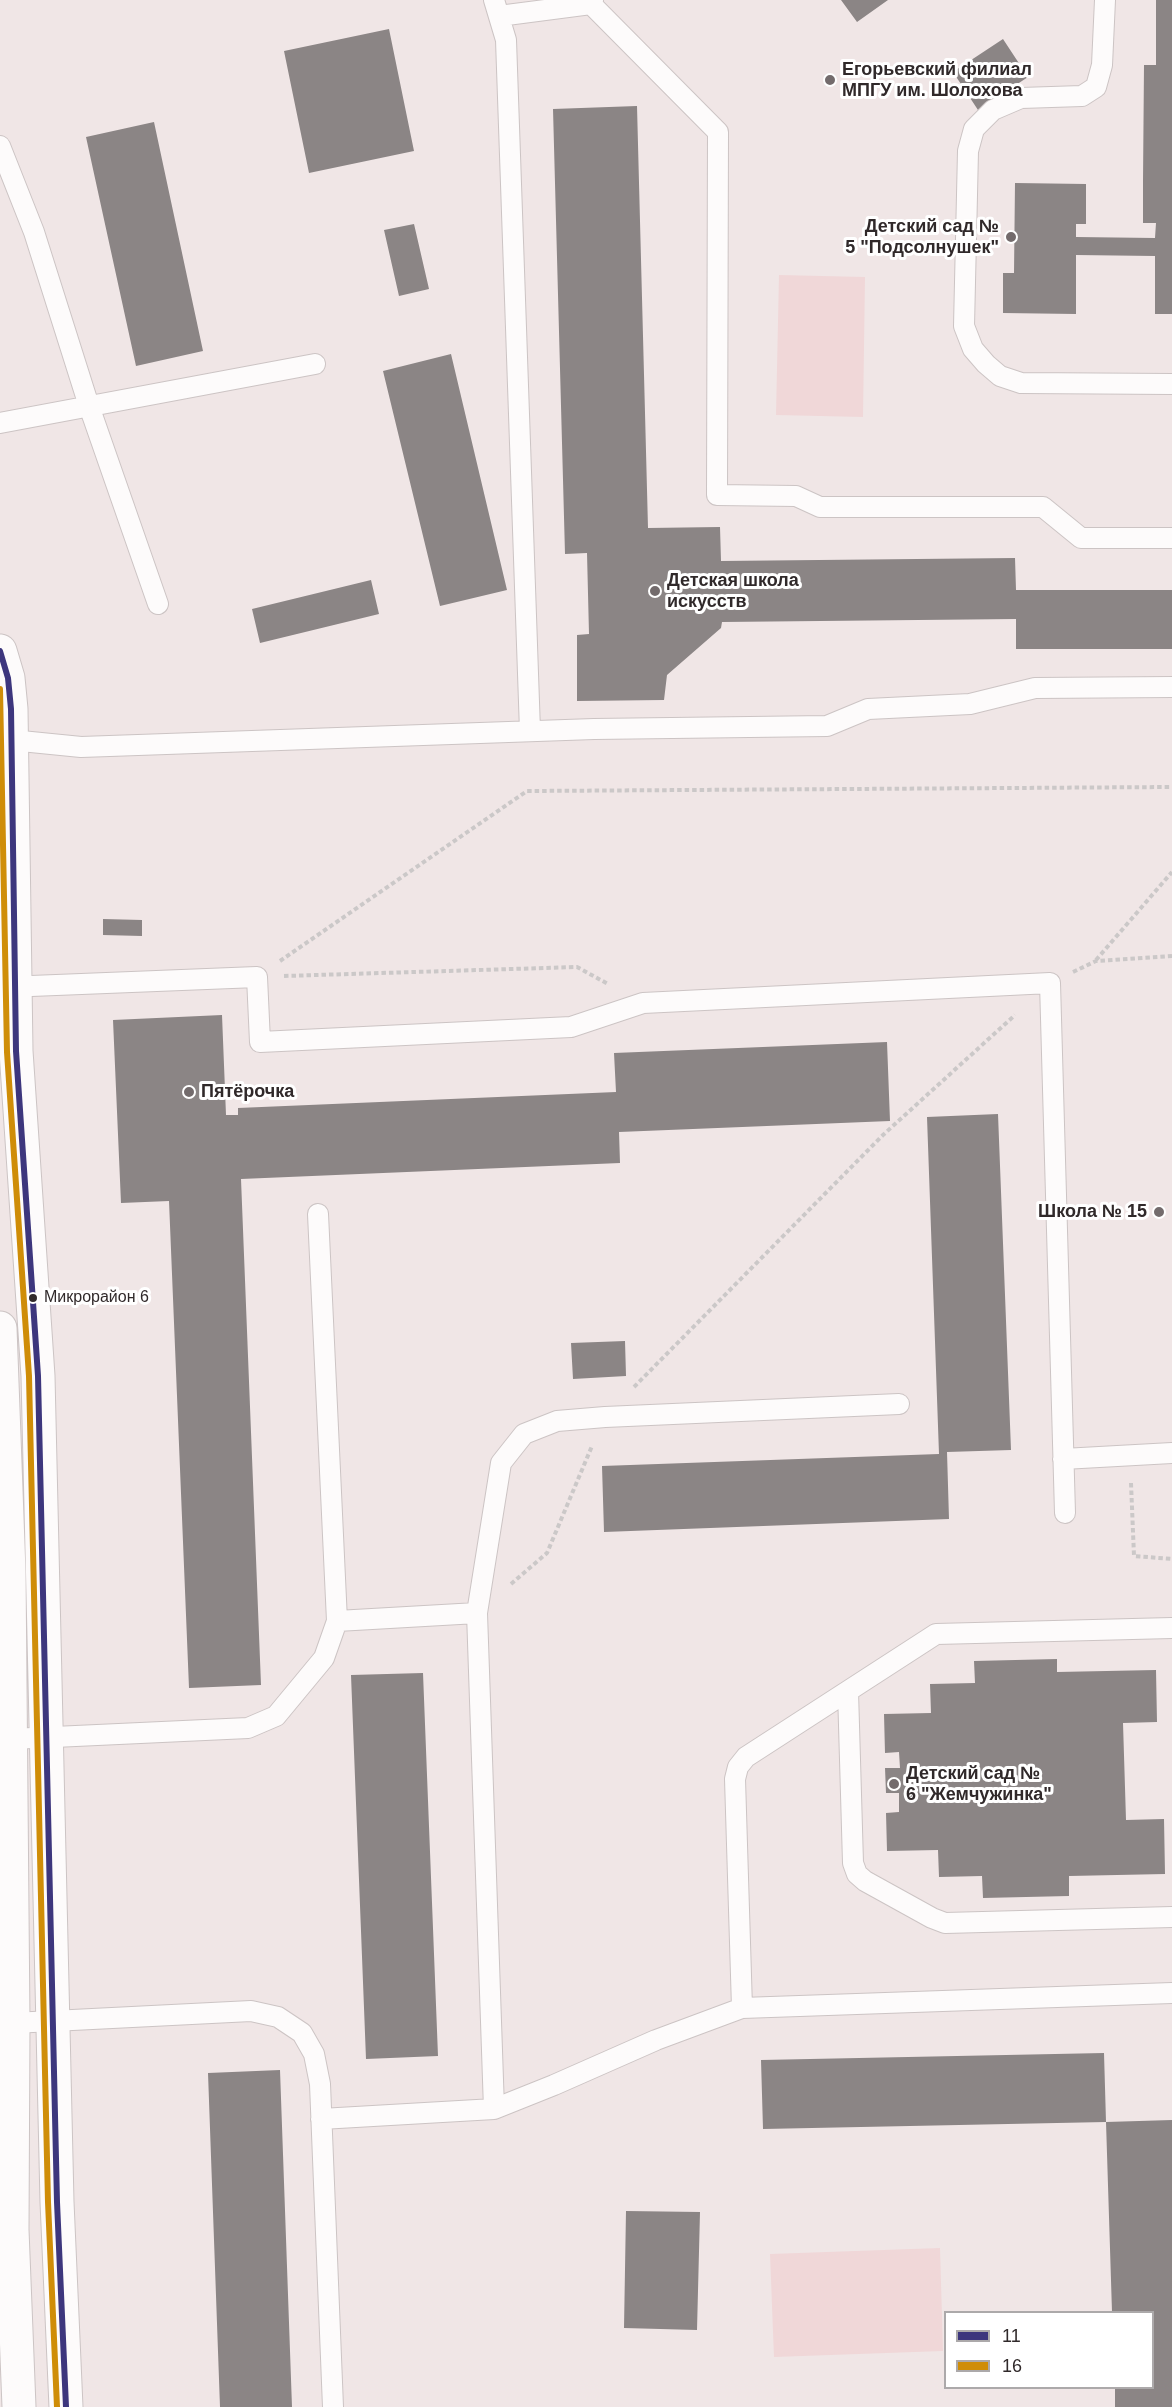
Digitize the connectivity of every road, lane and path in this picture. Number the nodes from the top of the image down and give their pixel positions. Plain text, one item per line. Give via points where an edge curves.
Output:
1 (1105, 0) edge
2 (592, 2) edge
3 (497, 8) edge
4 (0, 146) edge
5 (315, 364) dead end
6 (1172, 384) edge
7 (89, 406) junction
8 (0, 423) edge
9 (1172, 538) edge
10 (158, 604) dead end
11 (0, 651) edge
12 (1172, 687) edge
13 (530, 731) junction
14 (11, 740) junction
15 (1172, 787) edge
16 (1172, 872) edge
17 (1172, 956) edge
18 (257, 977) junction
19 (1050, 983) junction
20 (7, 987) edge
21 (643, 1003) junction
22 (318, 1214) dead end
23 (0, 1328) edge
24 (899, 1404) dead end
25 (604, 1417) junction
26 (1172, 1453) edge
27 (1129, 1455) junction
28 (1063, 1459) junction
29 (1065, 1513) dead end
30 (1172, 1559) edge
31 (4, 1573) edge
32 (477, 1613) junction
33 (337, 1621) junction
34 (1172, 1628) edge
35 (848, 1691) junction
36 (47, 1737) junction
37 (11, 1739) junction
38 (6, 1839) edge
39 (1172, 1917) edge
40 (1172, 1992) edge
41 (742, 2008) junction
42 (54, 2022) junction
43 (13, 2023) junction
44 (494, 2109) junction
45 (321, 2120) junction
46 (6, 2229) edge
47 (19, 2407) edge
48 (66, 2407) edge
49 (333, 2407) edge

1 - 6 lane via 1102,65 1096,87 1082,96 1021,98 993,110 974,129 968,151 964,326 973,349 986,364 1000,376 1021,383
2 - 3 lane
2 - 9 lane via 717,132 717,495 796,496 820,507 1043,507 1081,538
3 - 13 lane via 506,40
4 - 7 lane via 34,232
5 - 7 lane
7 - 8 lane
7 - 10 lane
11 - 14 street via 8,678
12 - 13 lane via 1035,688 970,704 868,709 827,726
13 - 14 lane via 81,747
14 - 20 street
15 - 18 path via 527,791
16 - 17 path via 1096,961
18 - 20 lane
18 - 21 path via 577,967
18 - 21 lane via 260,1042 572,1027
19 - 21 lane
19 - 25 path via 883,1135
19 - 28 lane
20 - 36 street via 16,1051 38,1376
22 - 33 lane
23 - 31 street
24 - 25 lane
25 - 32 path via 547,1553
25 - 32 lane via 557,1421 524,1434 501,1463
26 - 27 lane
27 - 28 lane
27 - 30 path via 1134,1556
28 - 29 lane
31 - 37 street
32 - 33 lane
32 - 44 lane
33 - 36 lane via 324,1658 301,1689 276,1716 248,1728
34 - 35 lane via 936,1634
35 - 39 lane via 853,1863 865,1881 945,1923
35 - 41 lane via 746,1757 738,1767 735,1779
36 - 37 lane
36 - 42 street
37 - 38 street
38 - 43 street
40 - 41 lane
41 - 44 lane
42 - 43 lane
42 - 45 lane via 251,2011 278,2018 302,2033 314,2054
42 - 48 street
43 - 46 street
44 - 45 lane
45 - 49 lane
46 - 47 street

